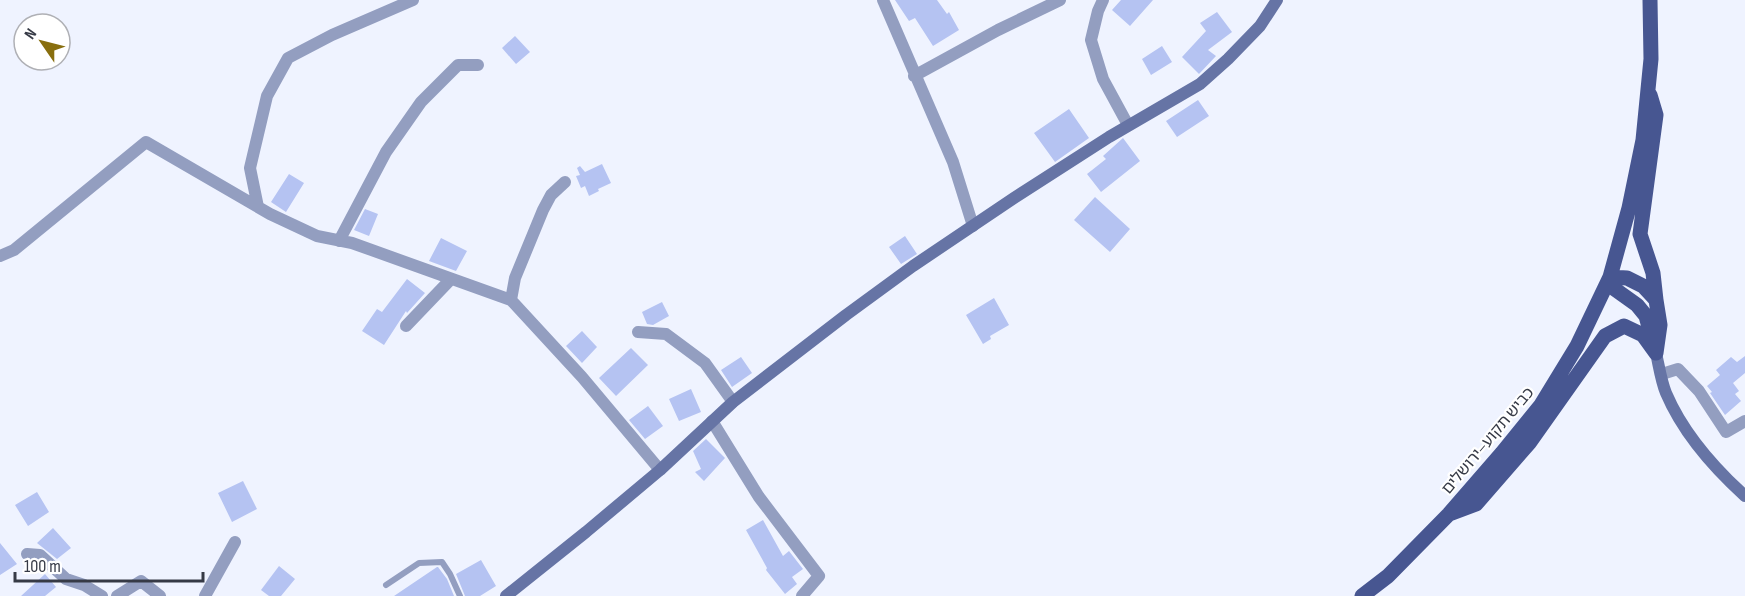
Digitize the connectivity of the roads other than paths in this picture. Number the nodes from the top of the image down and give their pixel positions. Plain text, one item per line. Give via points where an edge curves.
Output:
1 (413, 0) edge
2 (883, 0) edge
3 (1060, 0) edge
4 (1103, 0) edge
5 (1277, 0) edge
6 (1650, 0) edge
7 (478, 65) dead end
8 (914, 76) junction
9 (1648, 90) junction
10 (1128, 125) junction
11 (565, 182) dead end
12 (258, 207) junction
13 (973, 226) junction
14 (339, 241) junction
15 (0, 256) edge
16 (1610, 277) junction
17 (452, 279) junction
18 (511, 300) junction
19 (1656, 300) junction
20 (406, 326) dead end
21 (639, 332) dead end
22 (1656, 353) junction
23 (1662, 375) junction
24 (733, 402) junction
25 (712, 421) junction
26 (1745, 421) edge
27 (660, 470) junction
28 (1745, 496) edge
29 (1449, 514) junction
30 (235, 542) dead end
31 (27, 554) dead end
32 (386, 585) dead end
33 (102, 596) edge
34 (117, 596) edge
35 (160, 596) edge
36 (205, 596) edge
37 (460, 596) edge
38 (506, 596) edge
39 (802, 596) edge
40 (1362, 596) edge

1 - 12 street via 288,58 267,96 250,168
2 - 8 street
3 - 8 street
4 - 10 street via 1091,40 1103,80
5 - 10 street via 1260,26 1200,84
6 - 9 main road, כביש תקוע–ירושלים
7 - 14 street via 458,65 421,102 386,152
8 - 13 street via 953,162
9 - 16 main road, כביש תקוע–ירושלים via 1643,140
9 - 19 main road via 1656,115 1640,234 1653,273
10 - 13 street
11 - 18 street via 543,210 515,278
12 - 14 street via 317,236
12 - 15 street via 146,142 14,250
13 - 24 street via 855,308
14 - 17 street
16 - 19 main road via 1627,278
16 - 22 main road via 1616,290 1637,304 1646,316
16 - 29 main road, כביש תקוע–ירושלים via 1577,346 1541,405
17 - 18 street
17 - 20 street
18 - 27 street
19 - 22 main road via 1660,325
21 - 24 street via 666,334 705,363
22 - 23 street
22 - 29 main road via 1643,335 1624,326 1605,336 1530,442 1476,504
23 - 26 street via 1678,369 1700,391 1726,432
23 - 28 street via 1682,425
24 - 25 street
25 - 27 street
25 - 39 street via 759,497 819,576
27 - 38 street
29 - 40 main road, כביש תקוע–ירושלים via 1388,576
30 - 36 street
31 - 33 street via 40,555 66,579
32 - 37 lane via 419,562 442,562
34 - 35 street via 141,581

